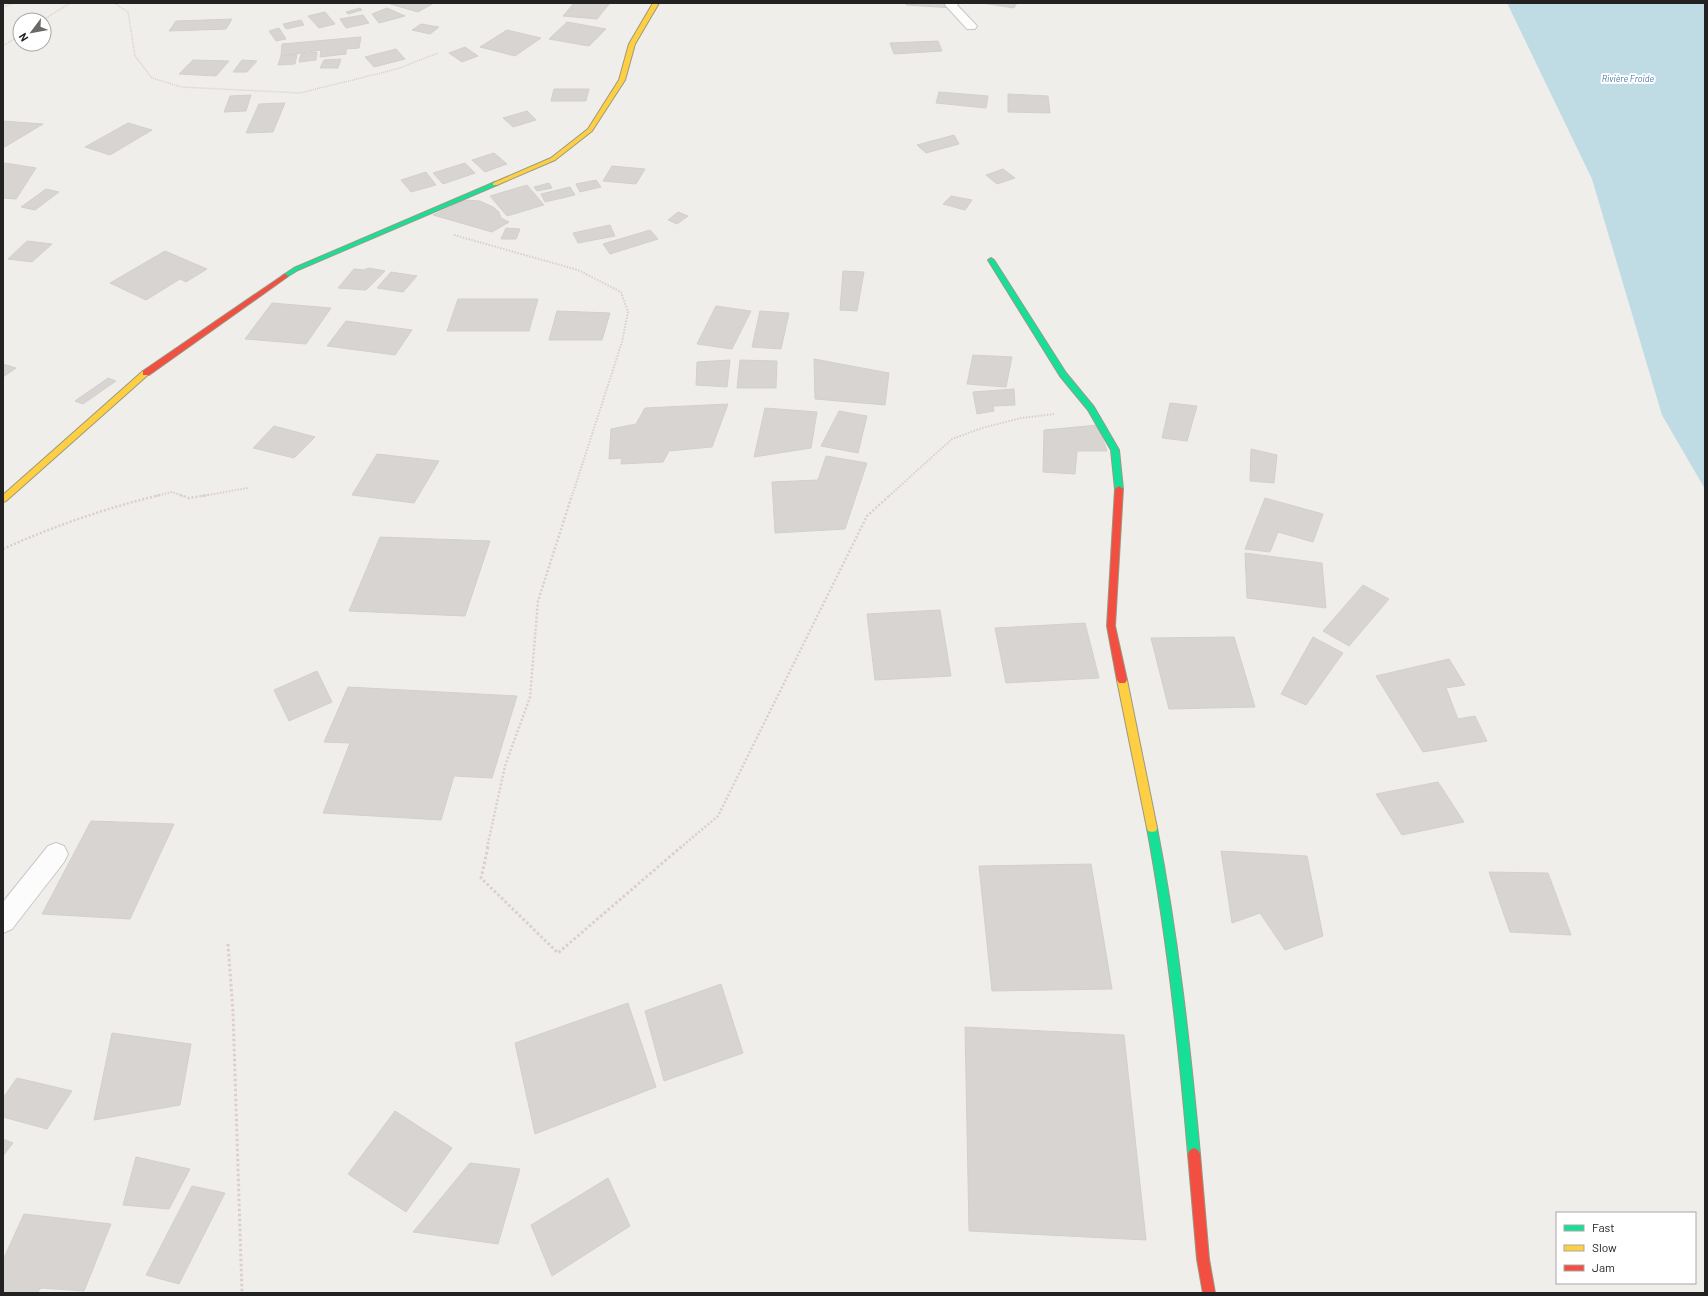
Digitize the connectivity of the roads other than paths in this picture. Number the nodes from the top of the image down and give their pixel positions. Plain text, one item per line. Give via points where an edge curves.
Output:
1 (656, 3) edge
2 (953, 3) edge
3 (971, 26) dead end
4 (990, 260) dead end
5 (3, 499) edge
6 (56, 854) dead end
7 (3, 921) edge
8 (1209, 1293) edge

1 - 5 street via 632,44 622,80 590,130 552,159 296,269 145,374
2 - 3 lane via 951,5
4 - 8 street via 1063,374 1091,409 1116,450 1119,491 1111,626 1156,846 1175,962 1185,1039 1203,1259
6 - 7 lane

